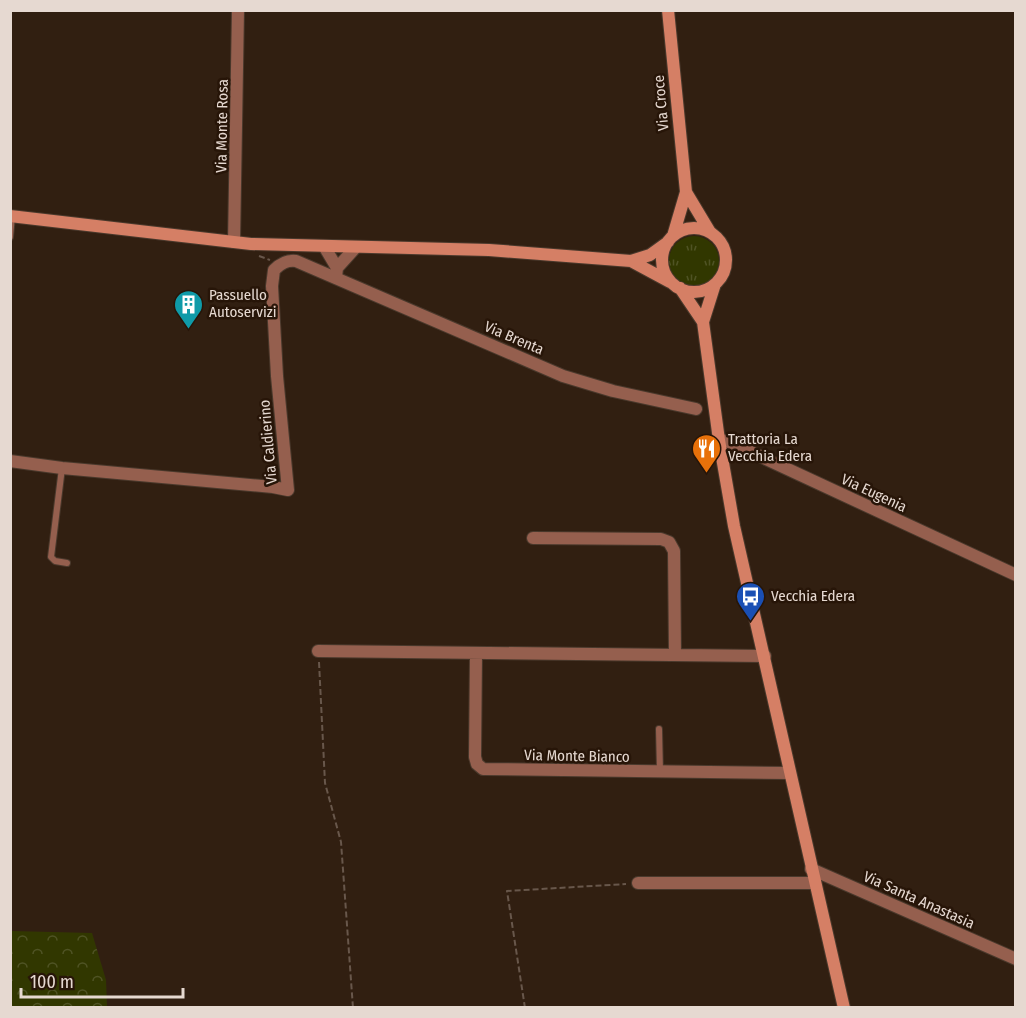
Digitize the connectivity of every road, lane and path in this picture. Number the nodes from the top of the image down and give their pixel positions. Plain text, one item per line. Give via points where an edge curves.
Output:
1 (238, 10) edge
2 (668, 10) edge
3 (686, 192) junction
4 (11, 216) edge
5 (711, 232) junction
6 (10, 237) edge
7 (671, 239) junction
8 (234, 242) junction
9 (324, 246) junction
10 (356, 247) junction
11 (251, 254) dead end
12 (631, 261) junction
13 (274, 270) junction
14 (337, 273) junction
15 (716, 284) junction
16 (676, 286) junction
17 (703, 322) junction
18 (696, 409) dead end
19 (719, 440) junction
20 (10, 461) edge
21 (62, 468) junction
22 (533, 538) dead end
23 (67, 563) dead end
24 (1016, 575) edge
25 (318, 651) joint
26 (476, 653) junction
27 (675, 655) junction
28 (765, 656) junction
29 (660, 729) dead end
30 (660, 772) junction
31 (790, 773) junction
32 (811, 869) junction
33 (638, 883) joint
34 (814, 883) junction
35 (1016, 959) edge
36 (353, 1008) edge
37 (525, 1008) edge
38 (844, 1008) edge

1 - 8 street, Via Monte Rosa
2 - 3 main road, Via Croce
3 - 5 main road, Via Croce
3 - 7 main road, Via Croce
4 - 6 lane
4 - 8 main road
5 - 7 main road via 691,228
5 - 15 main road, Via Croce via 724,247 726,257 726,267
7 - 12 main road via 650,255
7 - 16 main road, Via Croce via 662,259 667,276
8 - 9 main road
9 - 10 main road
9 - 14 street
10 - 12 main road via 489,250
10 - 14 street
11 - 13 path via 270,259
12 - 16 main road
13 - 14 street via 283,262 296,261
13 - 21 street, Via Caldierino via 277,376 288,490
14 - 18 street, Via Brenta via 563,376
15 - 16 main road via 698,292
15 - 17 main road
16 - 17 main road
17 - 19 main road
19 - 24 street, Via Eugenia
19 - 28 main road via 734,526
20 - 21 street, Via Caldierino
21 - 23 lane via 51,557
22 - 27 street via 661,538 669,542 674,551
25 - 26 street
25 - 36 path via 325,783 341,842
26 - 27 street
26 - 30 street, Via Monte Bianco via 474,757 483,769
27 - 28 street
28 - 31 main road
29 - 30 lane
30 - 31 street, Via Monte Bianco
31 - 32 main road
32 - 34 main road
32 - 35 street, Via Santa Anastasia
33 - 34 street
33 - 37 path via 507,891
34 - 38 main road

